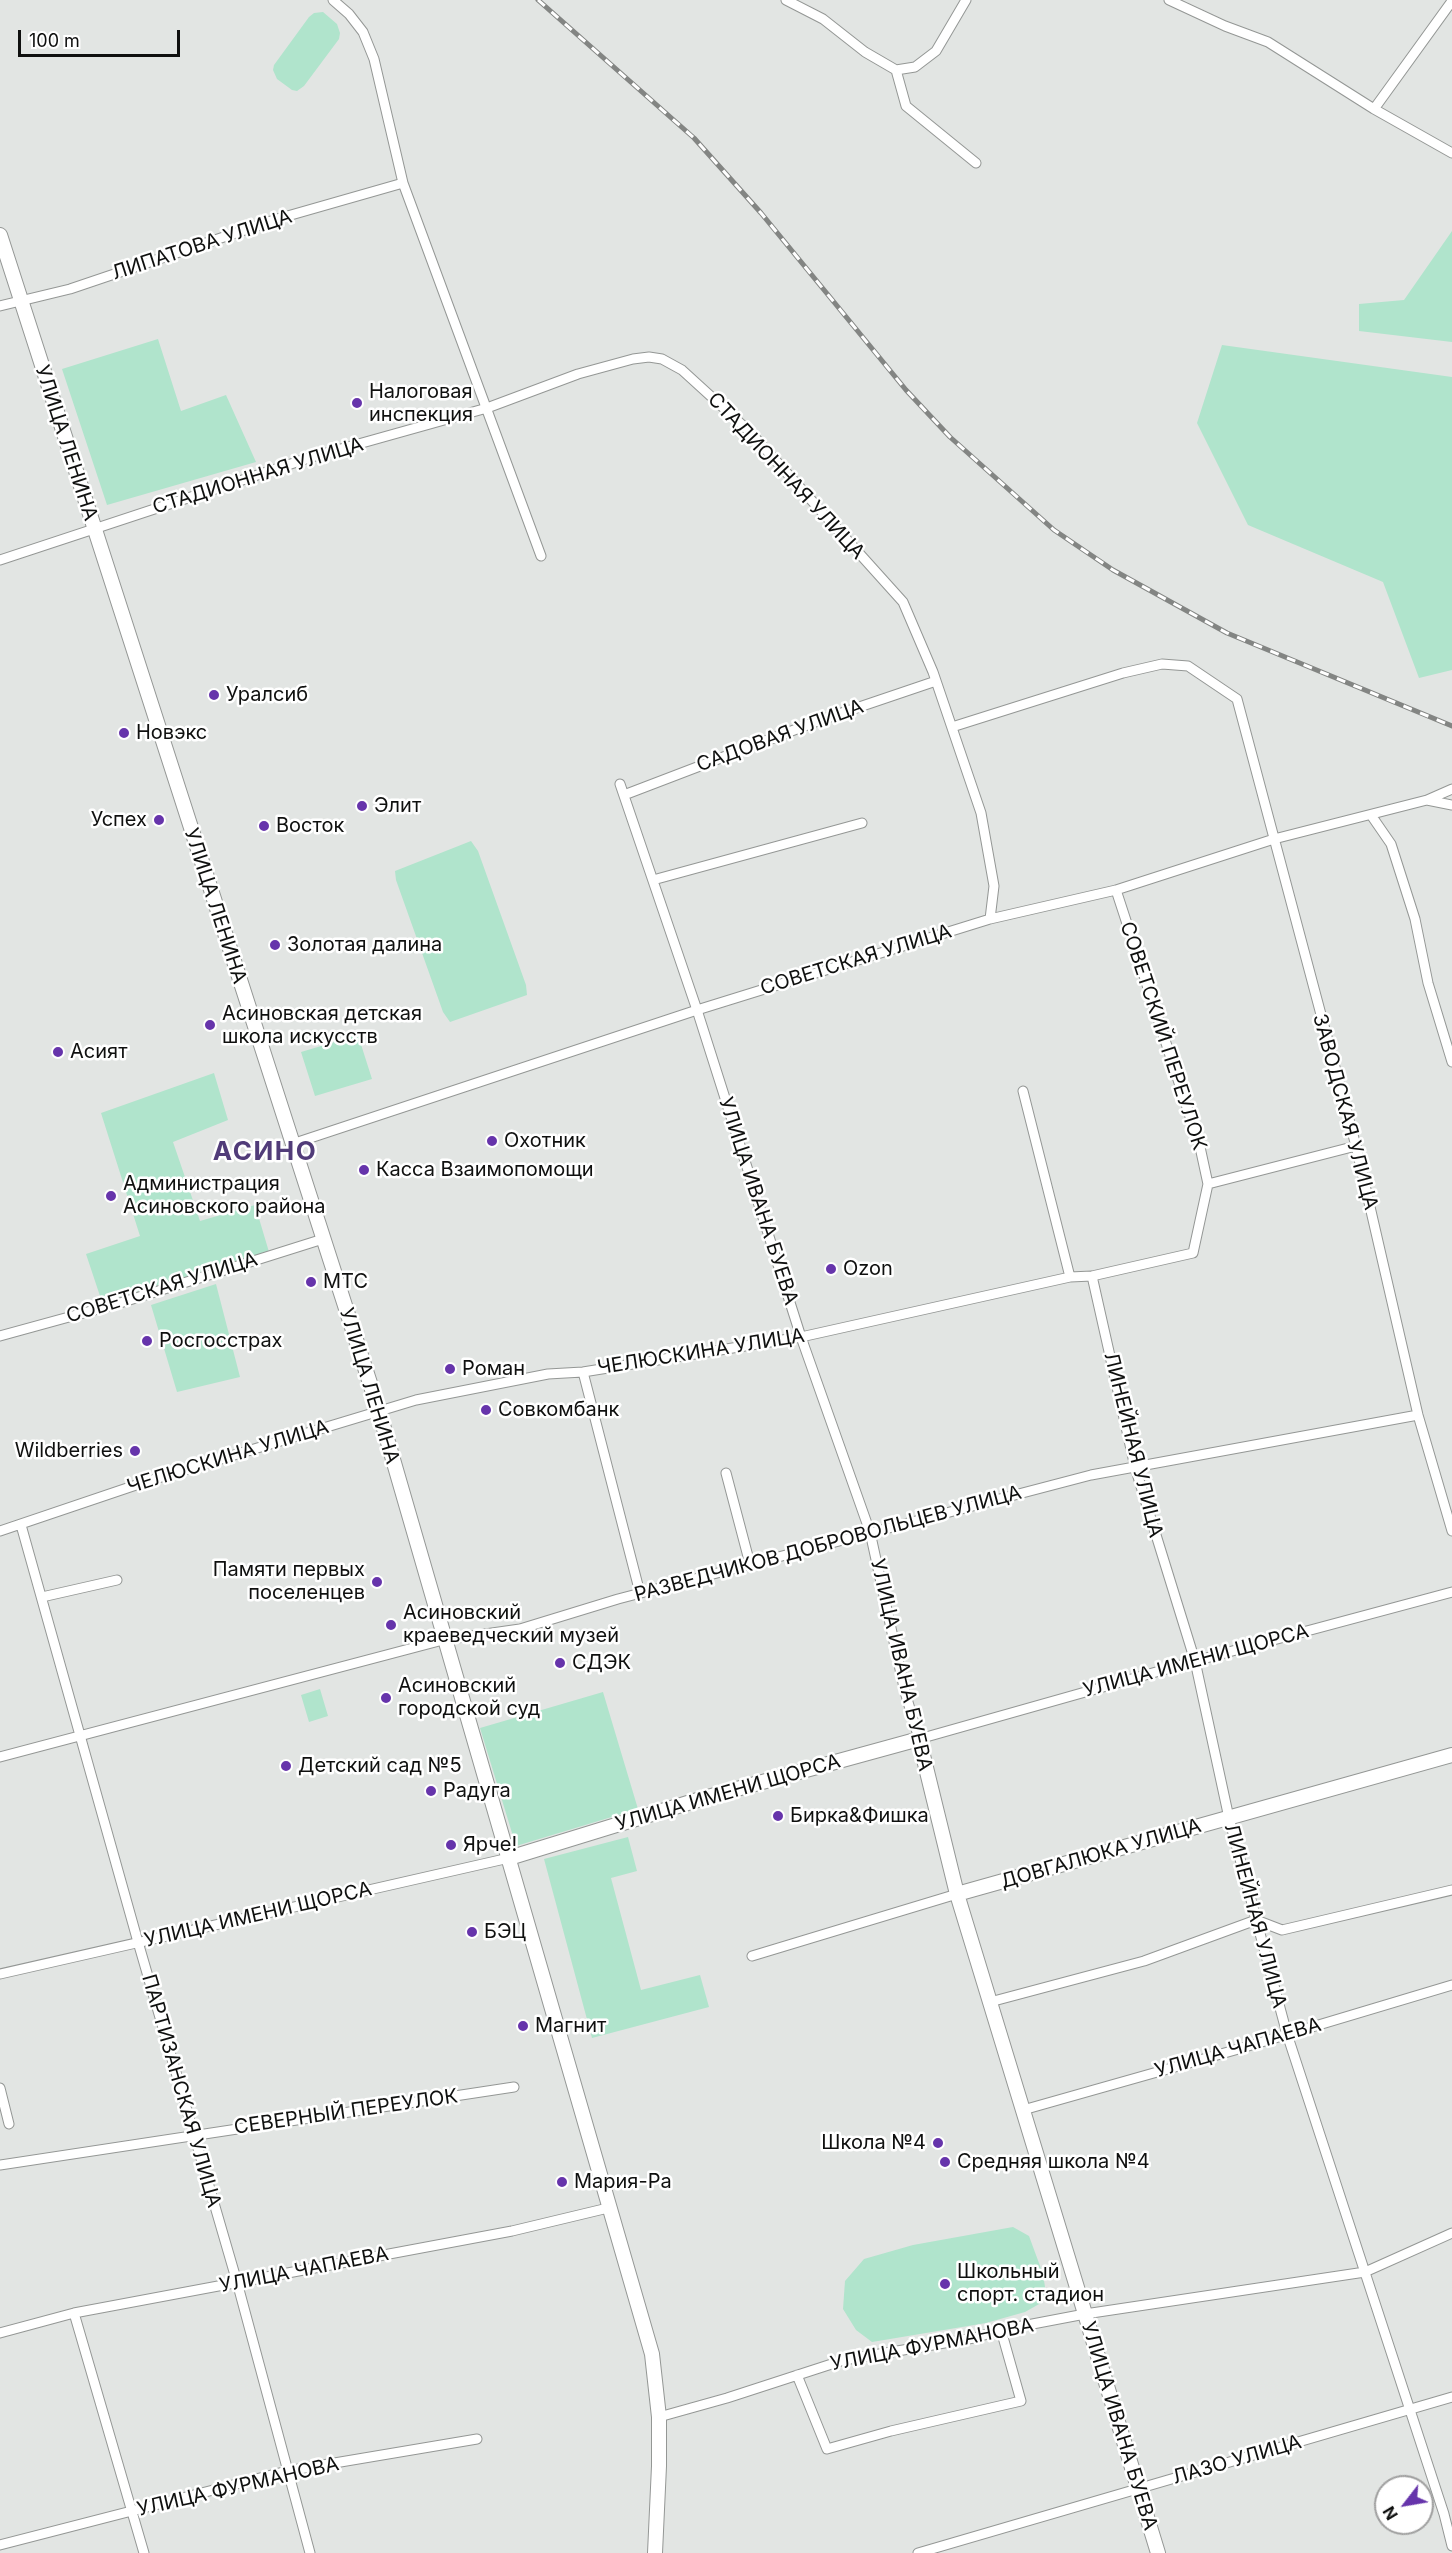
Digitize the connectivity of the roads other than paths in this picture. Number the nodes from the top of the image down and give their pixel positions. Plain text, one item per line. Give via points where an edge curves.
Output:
1 (333, 0) edge
2 (786, 0) edge
3 (966, 0) edge
4 (1169, 0) edge
5 (1452, 1) edge
6 (896, 70) junction
7 (1374, 109) junction
8 (1452, 153) edge
9 (976, 163) dead end
10 (403, 183) junction
11 (0, 236) edge
12 (21, 300) junction
13 (0, 306) edge
14 (487, 408) junction
15 (93, 530) junction
16 (541, 555) dead end
17 (0, 560) edge
18 (936, 681) junction
19 (952, 727) junction
20 (620, 784) dead end
21 (1452, 789) edge
22 (624, 795) junction
23 (1427, 800) junction
24 (1452, 805) edge
25 (1371, 815) junction
26 (862, 823) dead end
27 (1274, 839) junction
28 (653, 880) junction
29 (1116, 890) junction
30 (990, 919) junction
31 (697, 1010) junction
32 (1452, 1062) edge
33 (1023, 1091) dead end
34 (292, 1144) junction
35 (1356, 1146) junction
36 (1208, 1184) junction
37 (323, 1239) junction
38 (1092, 1276) junction
39 (1070, 1277) junction
40 (0, 1336) edge
41 (801, 1337) junction
42 (583, 1372) junction
43 (379, 1411) junction
44 (1418, 1415) junction
45 (1134, 1467) junction
46 (726, 1473) dead end
47 (21, 1525) junction
48 (0, 1531) edge
49 (870, 1532) junction
50 (1452, 1532) edge
51 (750, 1564) junction
52 (117, 1580) dead end
53 (1452, 1592) edge
54 (640, 1593) junction
55 (42, 1597) junction
56 (443, 1640) junction
57 (1195, 1660) junction
58 (82, 1736) junction
59 (919, 1739) junction
60 (1452, 1755) edge
61 (0, 1757) edge
62 (1228, 1818) junction
63 (509, 1858) junction
64 (1452, 1890) edge
65 (957, 1894) junction
66 (1256, 1920) junction
67 (138, 1942) junction
68 (752, 1956) dead end
69 (0, 1974) edge
70 (1452, 1985) edge
71 (990, 2002) junction
72 (1287, 2034) junction
73 (514, 2087) dead end
74 (0, 2088) edge
75 (1023, 2110) junction
76 (9, 2124) dead end
77 (194, 2134) junction
78 (0, 2165) edge
79 (608, 2208) junction
80 (1452, 2233) edge
81 (1365, 2272) junction
82 (237, 2282) junction
83 (74, 2313) junction
84 (1085, 2314) junction
85 (1001, 2330) junction
86 (0, 2333) edge
87 (797, 2375) junction
88 (1452, 2397) edge
89 (1410, 2409) junction
90 (659, 2417) junction
91 (477, 2439) dead end
92 (287, 2471) junction
93 (1138, 2488) junction
94 (132, 2511) junction
95 (0, 2545) edge
96 (1452, 2546) edge
97 (144, 2553) edge
98 (310, 2553) edge
99 (655, 2553) edge
100 (918, 2553) edge
101 (1158, 2553) edge

1 - 10 street via 363,32 374,59
2 - 6 street via 823,19
3 - 6 street via 936,51 915,67
4 - 7 street via 1268,42
5 - 7 street
6 - 9 street via 906,106
7 - 8 street
10 - 12 street, ЛИПАТОВА УЛИЦА
10 - 14 street
11 - 12 main road, УЛИЦА ЛЕНИНА
12 - 13 street, ЛИПАТОВА УЛИЦА
12 - 15 main road, УЛИЦА ЛЕНИНА
14 - 15 street, СТАДИОННАЯ УЛИЦА via 312,458
14 - 16 street
14 - 18 street, СТАДИОННАЯ УЛИЦА via 578,374 633,359 662,359 682,370 750,432 903,602
15 - 17 street, СТАДИОННАЯ УЛИЦА
15 - 34 main road, УЛИЦА ЛЕНИНА
18 - 19 street, СТАДИОННАЯ УЛИЦА
18 - 22 street, САДОВАЯ УЛИЦА via 804,726
19 - 27 street, ЗАВОДСКАЯ УЛИЦА via 1123,673 1162,664 1188,666 1237,699
19 - 30 street, СТАДИОННАЯ УЛИЦА via 981,813 994,886
20 - 22 street, УЛИЦА ИВАНА БУЕВА
21 - 23 street, СОВЕТСКАЯ УЛИЦА
22 - 28 street, УЛИЦА ИВАНА БУЕВА
23 - 24 street
23 - 25 street, СОВЕТСКАЯ УЛИЦА
25 - 27 street, СОВЕТСКАЯ УЛИЦА
25 - 32 street via 1391,844 1415,918 1428,983
26 - 28 street
27 - 29 street, СОВЕТСКАЯ УЛИЦА
27 - 35 street, ЗАВОДСКАЯ УЛИЦА
28 - 31 street, УЛИЦА ИВАНА БУЕВА
29 - 30 street, СОВЕТСКАЯ УЛИЦА
29 - 36 street, СОВЕТСКИЙ ПЕРЕУЛОК via 1200,1147
30 - 31 street, СОВЕТСКАЯ УЛИЦА
31 - 34 street, СОВЕТСКАЯ УЛИЦА
31 - 41 street, УЛИЦА ИВАНА БУЕВА
33 - 39 street
34 - 37 main road, УЛИЦА ЛЕНИНА
35 - 36 street
35 - 44 street, ЗАВОДСКАЯ УЛИЦА
36 - 38 street, ЧЕЛЮСКИНА УЛИЦА via 1193,1253
37 - 40 street, СОВЕТСКАЯ УЛИЦА
37 - 43 main road, УЛИЦА ЛЕНИНА
38 - 39 street, ЧЕЛЮСКИНА УЛИЦА
38 - 45 street, ЛИНЕЙНАЯ УЛИЦА
39 - 41 street, ЧЕЛЮСКИНА УЛИЦА
41 - 42 street, ЧЕЛЮСКИНА УЛИЦА
41 - 49 street, УЛИЦА ИВАНА БУЕВА
42 - 43 street, ЧЕЛЮСКИНА УЛИЦА via 548,1374
42 - 54 street
43 - 47 street, ЧЕЛЮСКИНА УЛИЦА via 145,1482
43 - 56 main road, УЛИЦА ЛЕНИНА
44 - 45 street, РАЗВЕДЧИКОВ ДОБРОВОЛЬЦЕВ УЛИЦА
44 - 50 street, ЗАВОДСКАЯ УЛИЦА
45 - 49 street, РАЗВЕДЧИКОВ ДОБРОВОЛЬЦЕВ УЛИЦА via 1090,1474
45 - 57 street, ЛИНЕЙНАЯ УЛИЦА
46 - 51 street
47 - 48 street, ЧЕЛЮСКИНА УЛИЦА
47 - 55 street, ПАРТИЗАНСКАЯ УЛИЦА
49 - 51 street, РАЗВЕДЧИКОВ ДОБРОВОЛЬЦЕВ УЛИЦА
49 - 59 street, УЛИЦА ИВАНА БУЕВА
51 - 54 street, РАЗВЕДЧИКОВ ДОБРОВОЛЬЦЕВ УЛИЦА
52 - 55 street
53 - 57 street, УЛИЦА ИМЕНИ ЩОРСА
54 - 56 street, РАЗВЕДЧИКОВ ДОБРОВОЛЬЦЕВ УЛИЦА via 520,1629
55 - 58 street, ПАРТИЗАНСКАЯ УЛИЦА
56 - 58 street, РАЗВЕДЧИКОВ ДОБРОВОЛЬЦЕВ УЛИЦА
56 - 63 main road, УЛИЦА ЛЕНИНА
57 - 59 street, УЛИЦА ИМЕНИ ЩОРСА
57 - 62 street, ЛИНЕЙНАЯ УЛИЦА
58 - 61 street, РАЗВЕДЧИКОВ ДОБРОВОЛЬЦЕВ УЛИЦА
58 - 67 street, ПАРТИЗАНСКАЯ УЛИЦА
59 - 63 main road, УЛИЦА ИМЕНИ ЩОРСА via 704,1798
59 - 65 main road, УЛИЦА ИВАНА БУЕВА
60 - 62 main road, ДОВГАЛЮКА УЛИЦА
62 - 65 main road, ДОВГАЛЮКА УЛИЦА
62 - 66 street, ЛИНЕЙНАЯ УЛИЦА
63 - 67 street, УЛИЦА ИМЕНИ ЩОРСА
63 - 79 main road, УЛИЦА ЛЕНИНА
64 - 66 street via 1282,1930
65 - 68 street, ДОВГАЛЮКА УЛИЦА
65 - 71 main road, УЛИЦА ИВАНА БУЕВА
66 - 71 street via 1144,1961
66 - 72 street, ЛИНЕЙНАЯ УЛИЦА
67 - 69 street, УЛИЦА ИМЕНИ ЩОРСА
67 - 77 street, ПАРТИЗАНСКАЯ УЛИЦА
70 - 72 street, УЛИЦА ЧАПАЕВА
71 - 75 main road, УЛИЦА ИВАНА БУЕВА
72 - 75 street, УЛИЦА ЧАПАЕВА
72 - 81 street, ЛИНЕЙНАЯ УЛИЦА
73 - 77 street, СЕВЕРНЫЙ ПЕРЕУЛОК
74 - 76 street
75 - 84 main road, УЛИЦА ИВАНА БУЕВА
77 - 78 street, СЕВЕРНЫЙ ПЕРЕУЛОК
77 - 82 street, ПАРТИЗАНСКАЯ УЛИЦА
79 - 82 street, УЛИЦА ЧАПАЕВА via 512,2231
79 - 90 main road, УЛИЦА ЛЕНИНА via 652,2354
80 - 81 street, УЛИЦА ФУРМАНОВА
81 - 84 street, УЛИЦА ФУРМАНОВА
81 - 89 street, ЛИНЕЙНАЯ УЛИЦА
82 - 83 street, УЛИЦА ЧАПАЕВА
82 - 92 street, ПАРТИЗАНСКАЯ УЛИЦА
83 - 86 street, УЛИЦА ЧАПАЕВА
83 - 94 street
84 - 85 street, УЛИЦА ФУРМАНОВА
84 - 93 main road, УЛИЦА ИВАНА БУЕВА
85 - 87 street, УЛИЦА ФУРМАНОВА via 844,2360
85 - 87 street via 1021,2401 827,2449
87 - 90 street, УЛИЦА ФУРМАНОВА
88 - 89 street, ЛАЗО УЛИЦА
89 - 93 street, ЛАЗО УЛИЦА
89 - 96 street, ЛИНЕЙНАЯ УЛИЦА
90 - 99 main road, УЛИЦА ЛЕНИНА
91 - 92 street, УЛИЦА ФУРМАНОВА
92 - 94 street, УЛИЦА ФУРМАНОВА
92 - 98 street, ПАРТИЗАНСКАЯ УЛИЦА
93 - 100 street, ЛАЗО УЛИЦА
93 - 101 main road, УЛИЦА ИВАНА БУЕВА
94 - 95 street, УЛИЦА ФУРМАНОВА
94 - 97 street

